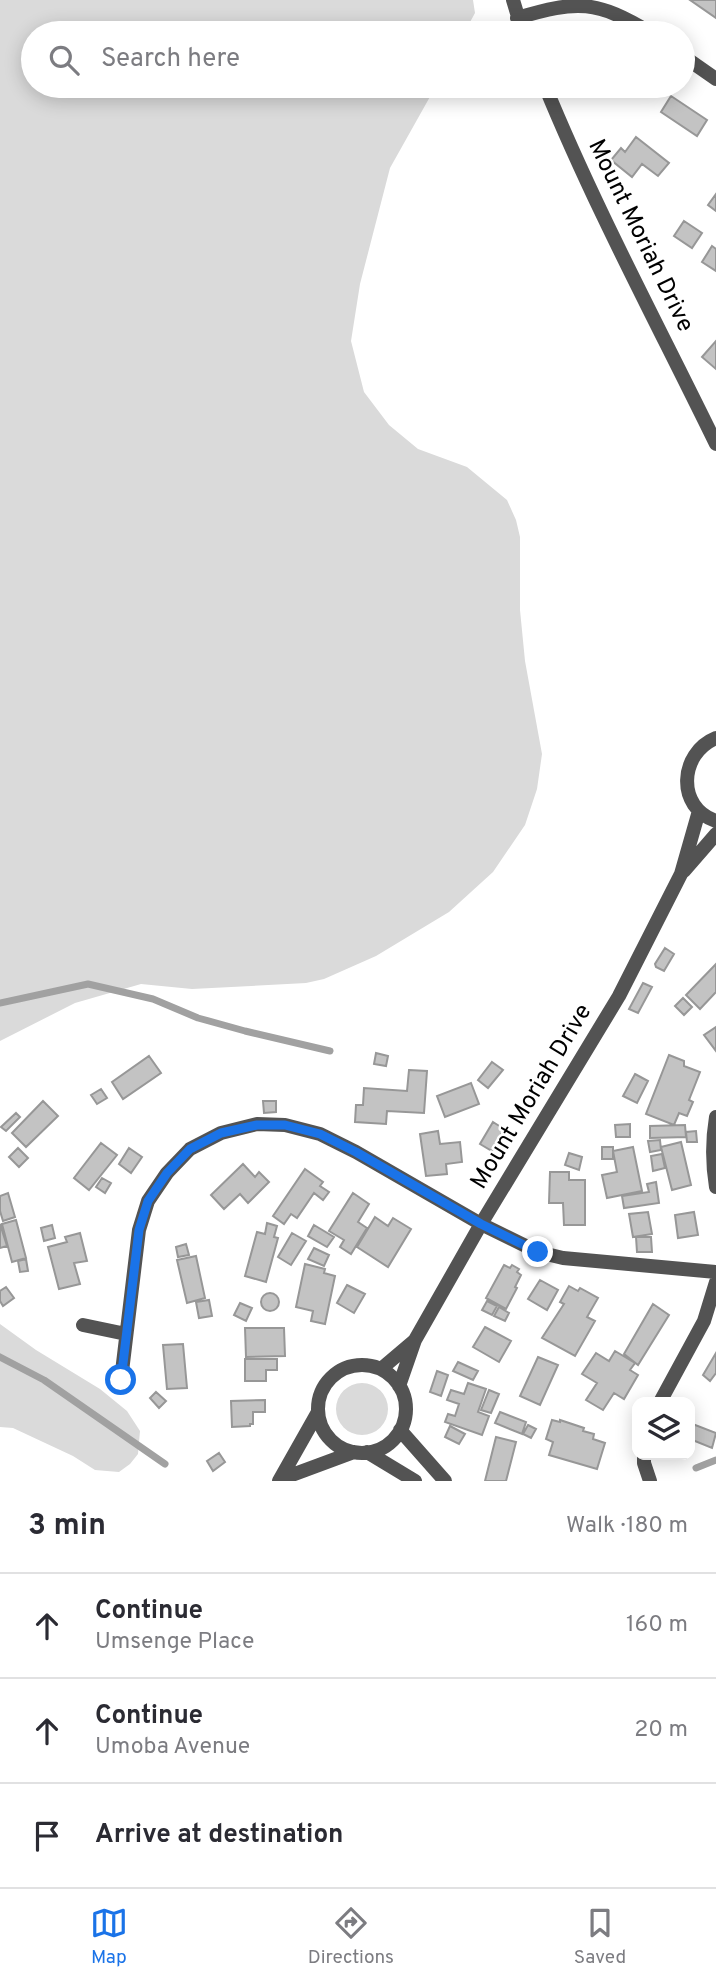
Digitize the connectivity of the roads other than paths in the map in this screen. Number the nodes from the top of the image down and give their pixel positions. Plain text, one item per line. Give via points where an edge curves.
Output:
1 (513, 0) edge
2 (517, 18) junction
3 (518, 21) edge
4 (630, 21) edge
5 (695, 64) edge
6 (716, 79) edge
7 (550, 98) edge
8 (716, 444) edge
9 (716, 738) edge
10 (699, 811) junction
11 (716, 821) edge
12 (716, 834) edge
13 (681, 874) junction
14 (716, 1117) edge
15 (716, 1187) edge
16 (481, 1224) junction
17 (716, 1272) edge
18 (716, 1282) edge
19 (83, 1325) dead end
20 (126, 1334) junction
21 (415, 1340) junction
22 (381, 1369) junction
23 (121, 1380) dead end
24 (399, 1386) junction
25 (663, 1397) edge
26 (318, 1412) junction
27 (400, 1430) junction
28 (360, 1452) junction
29 (644, 1460) edge
30 (280, 1480) edge
31 (415, 1481) edge
32 (445, 1481) edge
33 (650, 1481) edge

1 - 2 street
2 - 3 street
2 - 4 street via 570,2 593,3
5 - 6 street
7 - 8 street, Mount Moriah Drive
9 - 10 street via 700,747 687,772 686,786
10 - 11 street
10 - 13 street, Mount Moriah Drive
12 - 13 street, Mount Moriah Drive
13 - 16 street, Mount Moriah Drive via 619,996
14 - 15 street
16 - 17 street via 538,1252 563,1258
16 - 20 street via 320,1134 285,1125 221,1133 190,1149 148,1201 139,1230
16 - 21 street, Mount Moriah Drive
18 - 25 street via 704,1321
19 - 20 street
20 - 23 street
21 - 22 street, Mount Moriah Drive
21 - 24 street, Mount Moriah Drive
22 - 24 street
22 - 26 street via 359,1365 337,1372 326,1383
24 - 27 street, Mount Moriah Drive via 406,1403
26 - 28 street via 330,1439
26 - 30 street
27 - 28 street via 388,1444
27 - 32 street
28 - 30 street
28 - 31 street
29 - 33 street

